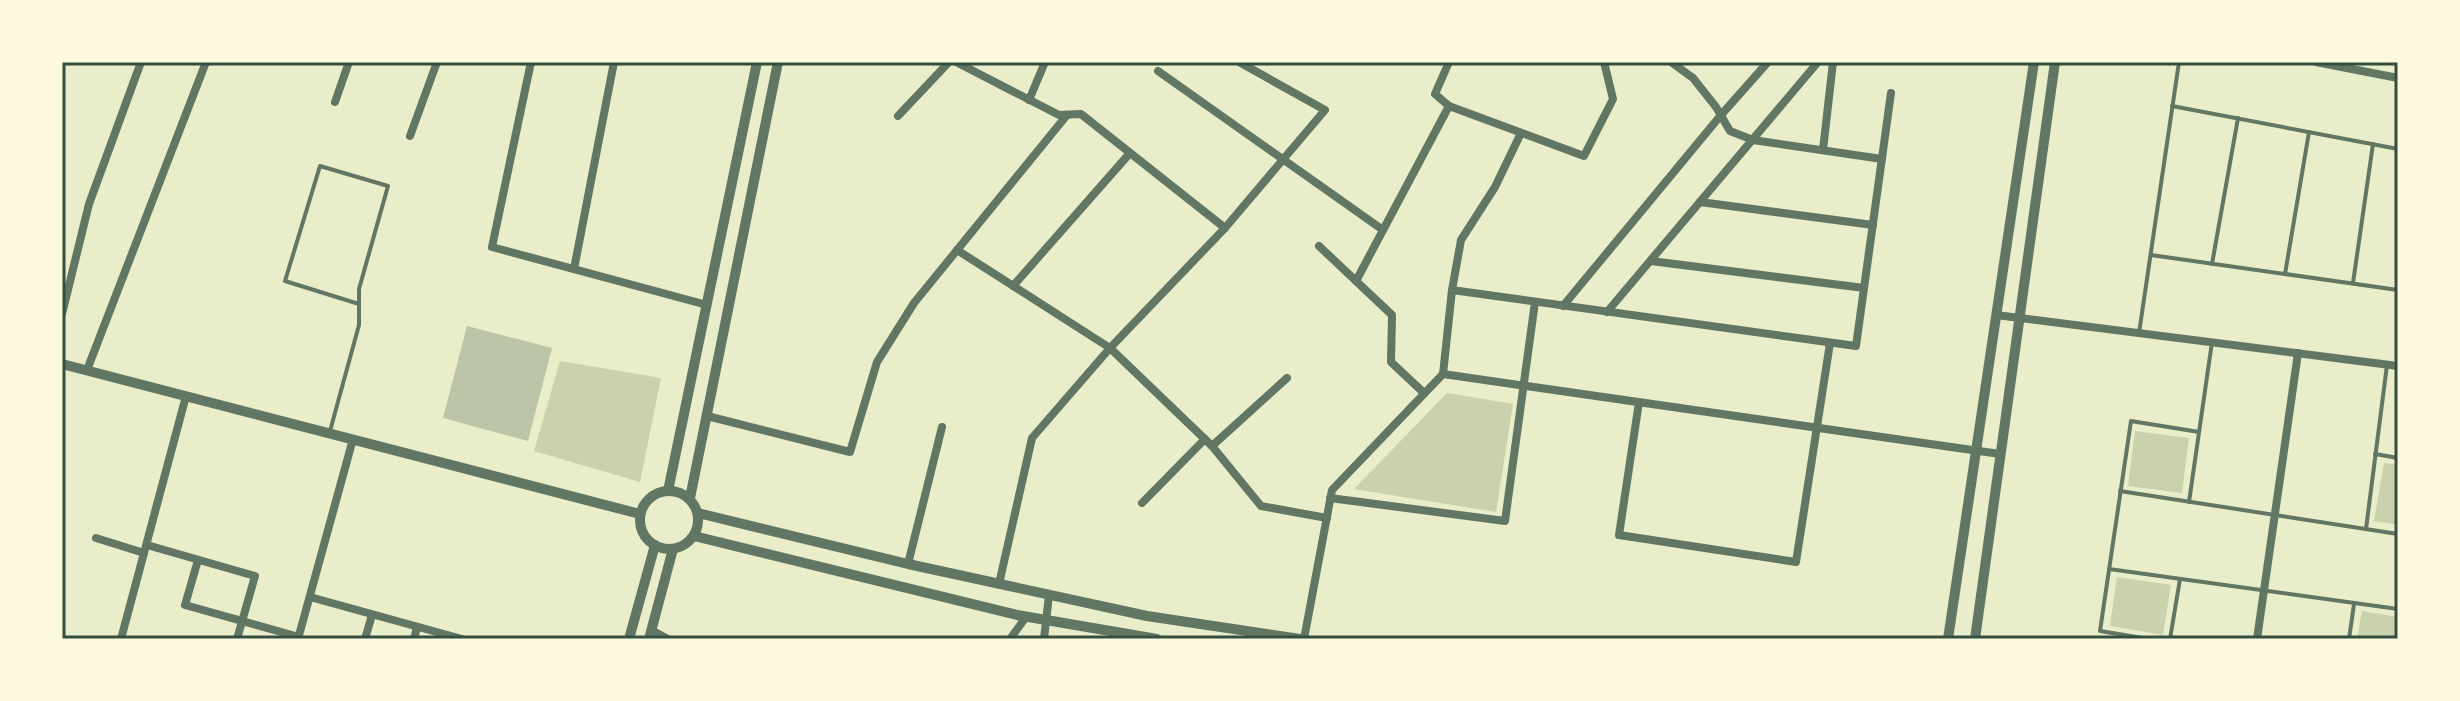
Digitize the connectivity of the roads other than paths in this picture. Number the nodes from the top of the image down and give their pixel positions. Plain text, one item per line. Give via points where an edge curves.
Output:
1 (141, 62) edge
2 (206, 62) edge
3 (349, 62) edge
4 (437, 62) edge
5 (531, 62) edge
6 (614, 62) edge
7 (757, 62) edge
8 (778, 62) edge
9 (949, 62) edge
10 (956, 62) edge
11 (1045, 62) edge
12 (1239, 62) edge
13 (1449, 62) edge
14 (1604, 62) edge
15 (1671, 62) edge
16 (1768, 62) edge
17 (1818, 62) edge
18 (1833, 62) edge
19 (2034, 62) edge
20 (2055, 62) edge
21 (2179, 62) edge
22 (2316, 62) edge
23 (1158, 71) dead end
24 (2398, 78) edge
25 (1891, 93) dead end
26 (1029, 100) junction
27 (335, 102) dead end
28 (1449, 106) junction
29 (2172, 106) junction
30 (1067, 115) junction
31 (1721, 115) junction
32 (898, 116) dead end
33 (2238, 118) junction
34 (2309, 132) junction
35 (1521, 133) junction
36 (410, 136) dead end
37 (1753, 140) junction
38 (2373, 144) junction
39 (2398, 149) edge
40 (1823, 150) junction
41 (1130, 153) junction
42 (1882, 159) junction
43 (1283, 160) junction
44 (1700, 202) junction
45 (1873, 225) junction
46 (1225, 228) junction
47 (1383, 230) junction
48 (1319, 246) dead end
49 (957, 250) junction
50 (2151, 255) junction
51 (1651, 261) junction
52 (2212, 264) junction
53 (574, 269) junction
54 (2285, 274) junction
55 (1356, 281) junction
56 (2353, 283) junction
57 (1013, 286) junction
58 (1864, 288) junction
59 (1452, 290) junction
60 (2398, 290) edge
61 (1535, 302) junction
62 (359, 304) junction
63 (707, 305) junction
64 (1563, 306) junction
65 (1607, 312) junction
66 (62, 314) edge
67 (1996, 315) junction
68 (2019, 318) junction
69 (2139, 333) junction
70 (2212, 342) junction
71 (1830, 343) junction
72 (1110, 348) junction
73 (2298, 353) junction
74 (62, 364) edge
75 (2387, 364) junction
76 (2398, 366) edge
77 (87, 370) junction
78 (1443, 374) junction
79 (1287, 378) dead end
80 (1524, 385) junction
81 (1424, 393) junction
82 (186, 396) junction
83 (1639, 402) junction
84 (707, 416) junction
85 (942, 427) dead end
86 (1817, 428) junction
87 (2199, 432) junction
88 (329, 433) junction
89 (353, 439) junction
90 (1205, 439) junction
91 (1212, 446) junction
92 (1976, 450) junction
93 (2000, 454) junction
94 (2375, 454) junction
95 (2398, 458) edge
96 (668, 491) junction
97 (2120, 491) junction
98 (690, 498) junction
99 (1330, 498) junction
100 (2189, 502) junction
101 (1142, 503) dead end
102 (698, 513) junction
103 (640, 514) junction
104 (2275, 516) junction
105 (1327, 518) junction
106 (2366, 529) junction
107 (2398, 534) edge
108 (694, 536) junction
109 (96, 538) dead end
110 (655, 545) junction
111 (145, 549) junction
112 (673, 549) junction
113 (198, 560) junction
114 (908, 564) junction
115 (2109, 569) junction
116 (2180, 579) junction
117 (999, 584) junction
118 (2264, 591) junction
119 (1049, 595) junction
120 (310, 597) junction
121 (2354, 604) junction
122 (2398, 609) edge
123 (372, 615) junction
124 (1026, 617) junction
125 (1046, 620) junction
126 (242, 621) junction
127 (417, 627) junction
128 (650, 634) edge
129 (298, 638) edge
130 (121, 639) edge
131 (237, 639) edge
132 (365, 639) edge
133 (414, 639) edge
134 (462, 639) edge
135 (629, 639) edge
136 (668, 639) edge
137 (1010, 639) edge
138 (1044, 639) edge
139 (1157, 639) edge
140 (1302, 639) edge
141 (1948, 639) edge
142 (1975, 639) edge
143 (2149, 639) edge
144 (2170, 639) edge
145 (2257, 639) edge
146 (2349, 639) edge

1 - 66 street via 89,204
2 - 77 street
3 - 27 street
4 - 36 street
5 - 53 street via 492,247
6 - 53 street
7 - 63 street
8 - 84 street
9 - 32 street
10 - 26 street
11 - 26 street
12 - 43 street via 1325,110
13 - 28 street via 1435,94
14 - 35 street via 1613,99 1584,156
15 - 31 street via 1693,78
16 - 31 street
17 - 37 street
18 - 40 street
19 - 67 street
20 - 68 street
21 - 29 lane
22 - 24 street
23 - 43 street
25 - 42 street
26 - 30 street
28 - 35 street
28 - 47 street
29 - 33 lane
29 - 50 lane
30 - 41 street via 1081,114
30 - 49 street
31 - 37 street via 1730,131
31 - 64 street
33 - 34 lane
33 - 52 lane
34 - 38 lane
34 - 54 lane
35 - 59 street via 1461,240
37 - 40 street
37 - 44 street
38 - 39 lane
38 - 56 lane
40 - 42 street
41 - 46 street
41 - 57 street
42 - 45 street
43 - 46 street
43 - 47 street
44 - 45 street
44 - 51 street
45 - 58 street
46 - 72 street
47 - 55 street
48 - 55 street
49 - 57 street
49 - 84 street via 914,303 877,362 850,452
50 - 52 lane
50 - 69 lane
51 - 58 street
51 - 65 street
52 - 54 lane
53 - 63 street
54 - 56 lane
55 - 81 street via 1392,315 1391,362
56 - 60 lane
57 - 72 street
58 - 71 street via 1856,346
59 - 61 street
59 - 78 street
61 - 64 street
61 - 80 street
62 - 62 lane via 388,186 320,166 285,281
62 - 88 lane via 359,325
63 - 96 street
64 - 65 street
65 - 71 street
67 - 68 street
67 - 92 street
68 - 69 street
68 - 93 street
69 - 70 street
70 - 73 street
70 - 87 lane
71 - 86 street
72 - 90 street
72 - 117 street via 1032,438
73 - 75 street
73 - 104 street
74 - 77 street
75 - 76 street
75 - 94 lane
77 - 82 street
78 - 80 street
78 - 81 street
79 - 91 street
80 - 83 street
80 - 99 street via 1505,521
81 - 99 street
82 - 88 street
82 - 111 street
83 - 86 street
83 - 86 street via 1619,535 1796,562
84 - 98 street
85 - 114 street
86 - 92 street
87 - 97 lane via 2131,421
87 - 100 lane
88 - 89 street
89 - 103 street
89 - 120 street
90 - 91 street
90 - 101 street
91 - 105 street via 1261,506
92 - 93 street
92 - 141 street
93 - 142 street
94 - 95 lane
94 - 106 lane
96 - 98 street
96 - 103 street via 652,495
97 - 100 lane
97 - 115 lane
98 - 102 street
99 - 105 street
100 - 104 lane
102 - 108 street
102 - 114 street
103 - 110 street via 641,530
104 - 106 lane
104 - 118 street
105 - 140 street
106 - 107 lane
108 - 112 street
108 - 124 street
109 - 111 street
110 - 112 street
110 - 135 street
111 - 113 street
111 - 130 street
112 - 128 street
113 - 126 street via 185,605
113 - 126 street via 255,576
114 - 117 street
115 - 116 lane
115 - 143 lane via 2100,631
116 - 118 lane
116 - 144 lane
117 - 119 street
118 - 121 lane
118 - 145 street
119 - 125 street
119 - 140 street
120 - 123 street
120 - 129 street
121 - 122 lane
121 - 146 lane
123 - 127 street
123 - 132 street
124 - 125 street
124 - 137 street
125 - 138 street
125 - 139 street
126 - 129 street
126 - 131 street
127 - 133 street
127 - 134 street
128 - 136 street

